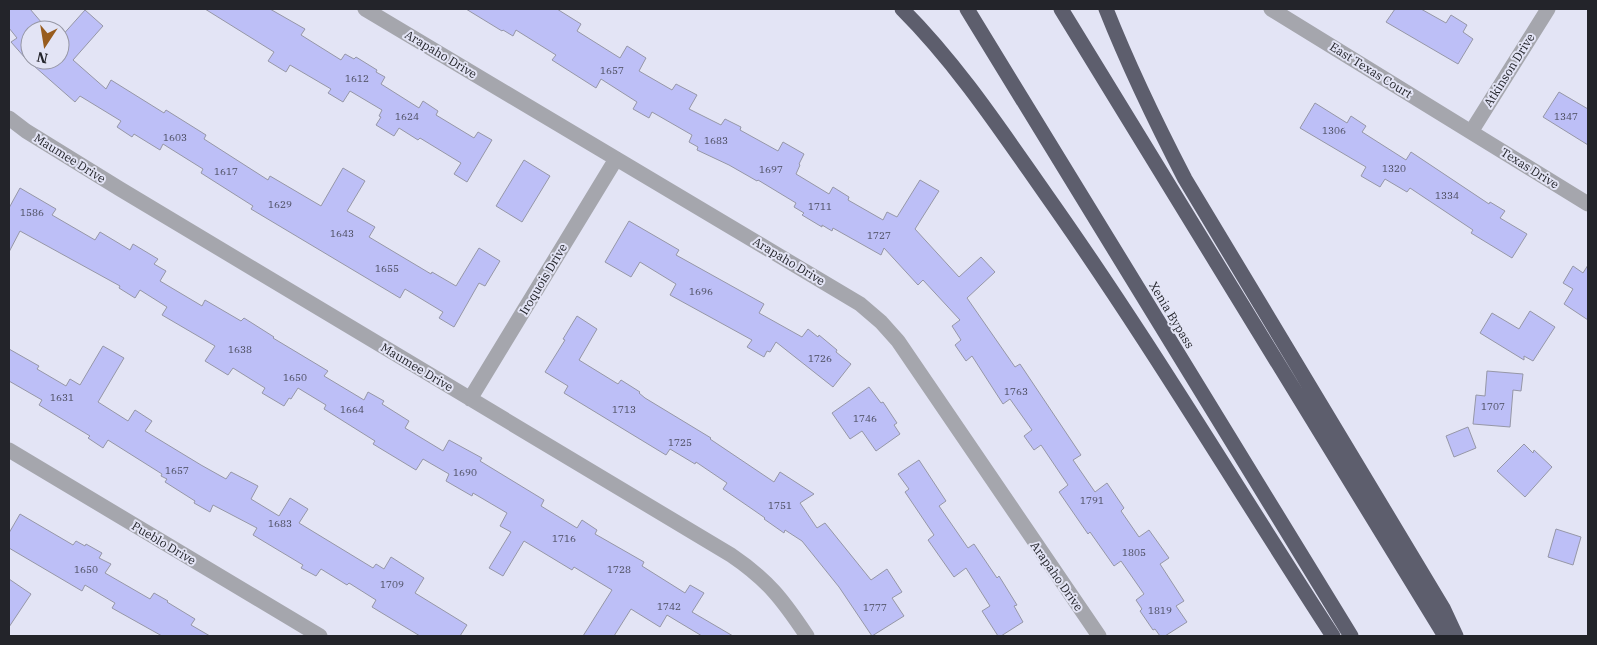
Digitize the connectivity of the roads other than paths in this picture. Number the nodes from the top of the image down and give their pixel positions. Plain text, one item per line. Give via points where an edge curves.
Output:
1 (365, 9) edge
2 (902, 9) edge
3 (966, 9) edge
4 (1061, 9) edge
5 (1106, 9) edge
6 (1271, 9) edge
7 (1548, 9) edge
8 (9, 118) edge
9 (1471, 132) junction
10 (616, 159) junction
11 (1588, 204) edge
12 (470, 399) junction
13 (9, 450) edge
14 (320, 636) edge
15 (807, 636) edge
16 (1099, 636) edge
17 (1333, 636) edge
18 (1350, 636) edge
19 (1445, 636) edge
20 (1456, 636) edge

1 - 10 street, Arapaho Drive
2 - 17 highway via 981,102 1091,259
3 - 18 highway, Xenia Bypass
4 - 19 highway
5 - 20 highway via 1150,111 1185,178 1433,592
6 - 9 street, East Texas Court
7 - 9 street, Atkinson Drive
8 - 12 street, Maumee Drive via 112,184
9 - 11 street, Texas Drive
10 - 12 street, Iroquois Drive
10 - 16 street, Arapaho Drive via 860,304 881,322 898,341
12 - 15 street, Maumee Drive via 731,555 752,570 784,602
13 - 14 street, Pueblo Drive

